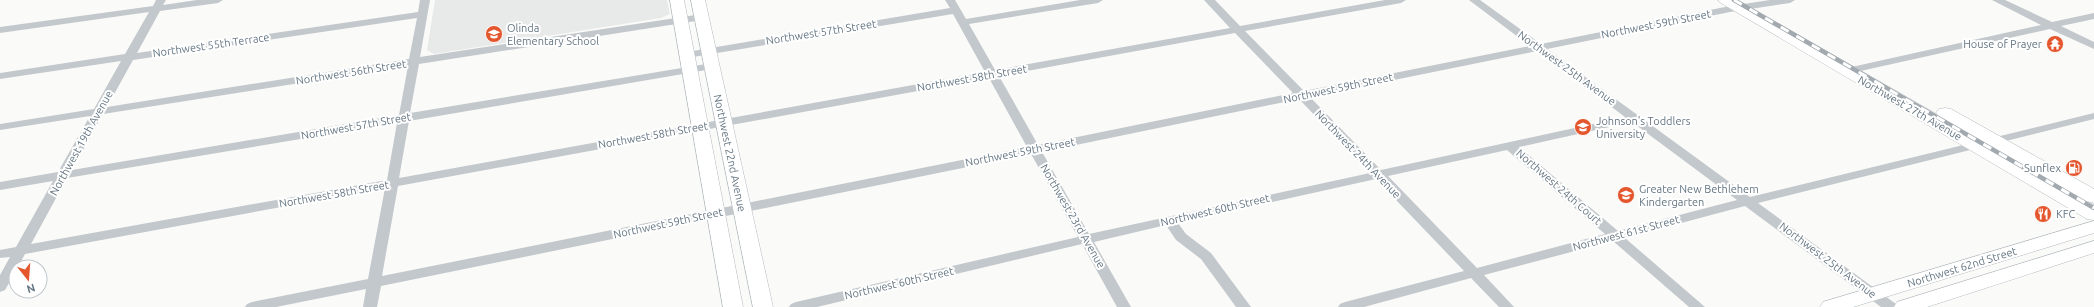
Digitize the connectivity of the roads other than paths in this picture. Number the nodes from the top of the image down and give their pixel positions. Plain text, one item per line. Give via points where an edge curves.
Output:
1 (218, 0) edge
2 (425, 0) edge
3 (677, 0) edge
4 (698, 0) edge
5 (1098, 0) edge
6 (1209, 0) edge
7 (1401, 0) edge
8 (1474, 0) edge
9 (1790, 0) edge
10 (1997, 0) edge
11 (1742, 3) edge
12 (159, 4) edge
13 (953, 5) edge
14 (422, 14) junction
15 (2094, 16) edge
16 (702, 18) junction
17 (681, 21) junction
18 (964, 22) junction
19 (2051, 26) junction
20 (1236, 29) junction
21 (0, 30) edge
22 (2094, 46) edge
23 (1540, 47) junction
24 (129, 57) junction
25 (710, 59) junction
26 (413, 62) junction
27 (688, 62) junction
28 (1856, 69) junction
29 (994, 74) junction
30 (0, 76) edge
31 (1301, 96) junction
32 (98, 112) junction
33 (2094, 116) edge
34 (403, 118) junction
35 (1636, 118) junction
36 (724, 122) junction
37 (700, 127) junction
38 (0, 128) edge
39 (1995, 141) junction
40 (1974, 145) junction
41 (1510, 146) junction
42 (1035, 149) junction
43 (1377, 174) junction
44 (62, 176) junction
45 (391, 183) junction
46 (0, 186) edge
47 (2094, 197) edge
48 (1748, 201) junction
49 (742, 208) junction
50 (716, 213) junction
51 (2094, 214) edge
52 (1170, 221) junction
53 (2094, 227) edge
54 (1615, 236) junction
55 (1086, 239) junction
56 (2094, 247) edge
57 (20, 251) junction
58 (0, 254) edge
59 (1474, 272) junction
60 (374, 282) junction
61 (0, 287) edge
62 (1874, 294) junction
63 (252, 307) edge
64 (370, 307) edge
65 (733, 307) edge
66 (763, 307) edge
67 (796, 307) edge
68 (1124, 307) edge
69 (1244, 307) edge
70 (1344, 307) edge
71 (1507, 307) edge
72 (1698, 307) edge
73 (1830, 307) edge
74 (1891, 307) edge
75 (1904, 307) edge

1 - 12 street
2 - 14 street
3 - 17 main road, Northwest 22nd Avenue
4 - 16 main road, Northwest 22nd Avenue
5 - 18 street
6 - 20 street, Northwest 24th Avenue
7 - 20 street, Northwest 58th Street
8 - 23 street, Northwest 25th Avenue
9 - 11 street, Northwest 59th Street
10 - 19 street
11 - 23 street, Northwest 59th Street
11 - 28 main road, Northwest 27th Avenue
12 - 21 street
12 - 24 street, Northwest 19th Avenue
13 - 18 street, Northwest 23rd Avenue
13 - 25 street, Northwest 57th Street
14 - 24 street, Northwest 55th Terrace
14 - 26 street
15 - 19 street
16 - 17 street, Northwest 56th Street
16 - 25 main road, Northwest 22nd Avenue
17 - 26 street, Northwest 56th Street
17 - 27 main road, Northwest 22nd Avenue
18 - 29 street, Northwest 23rd Avenue
19 - 22 street
19 - 28 street
20 - 29 street, Northwest 58th Street
20 - 31 street, Northwest 24th Avenue
23 - 31 street, Northwest 59th Street
23 - 35 street, Northwest 25th Avenue
24 - 30 street, Northwest 55th Terrace
24 - 32 street, Northwest 19th Avenue
25 - 27 street, Northwest 57th Street
25 - 27 street, Northwest 57th Street
25 - 36 main road, Northwest 22nd Avenue
26 - 32 street, Northwest 56th Street
26 - 34 street
27 - 34 street, Northwest 57th Street
27 - 37 main road, Northwest 22nd Avenue
28 - 39 main road, Northwest 27th Avenue
28 - 40 main road, Northwest 27th Avenue
29 - 36 street, Northwest 58th Street
29 - 42 street, Northwest 23rd Avenue
31 - 42 street, Northwest 59th Street
31 - 43 street, Northwest 24th Avenue
32 - 38 street, Northwest 56th Street
32 - 44 street, Northwest 19th Avenue
33 - 39 street, Northwest 61st Street
34 - 44 street, Northwest 57th Street
34 - 45 street
35 - 41 street, Northwest 60th Street
35 - 48 street, Northwest 25th Avenue
36 - 37 street, Northwest 58th Street
36 - 49 main road, Northwest 22nd Avenue
37 - 45 street, Northwest 58th Street
37 - 50 main road, Northwest 22nd Avenue
39 - 40 street, Northwest 61st Street
39 - 47 main road, Northwest 27th Avenue
40 - 48 street, Northwest 61st Street
40 - 51 main road, Northwest 27th Avenue
41 - 43 street, Northwest 60th Street
41 - 54 street, Northwest 24th Court
42 - 49 street, Northwest 59th Street
42 - 55 street, Northwest 23rd Avenue
43 - 52 street, Northwest 60th Street
43 - 59 street, Northwest 24th Avenue
44 - 46 street, Northwest 57th Street
44 - 57 street, Northwest 19th Avenue
45 - 57 street, Northwest 58th Street
45 - 60 street
48 - 54 street, Northwest 61st Street
48 - 62 street, Northwest 25th Avenue
49 - 50 street, Northwest 59th Street
49 - 66 main road, Northwest 22nd Avenue
50 - 60 street, Northwest 59th Street
50 - 65 main road, Northwest 22nd Avenue
52 - 55 street, Northwest 60th Street
52 - 69 street via 1181,237 1206,256
53 - 62 main road, Northwest 62nd Street
54 - 59 street, Northwest 61st Street
54 - 72 street, Northwest 24th Court
55 - 67 street, Northwest 60th Street
55 - 68 street, Northwest 23rd Avenue
56 - 75 main road, Northwest 62nd Street
57 - 58 street, Northwest 58th Street
57 - 61 street, Northwest 19th Avenue
59 - 70 street, Northwest 61st Street
59 - 71 street, Northwest 24th Avenue
60 - 63 street, Northwest 59th Street
60 - 64 street
62 - 73 main road, Northwest 62nd Street
62 - 74 street, Northwest 25th Avenue

